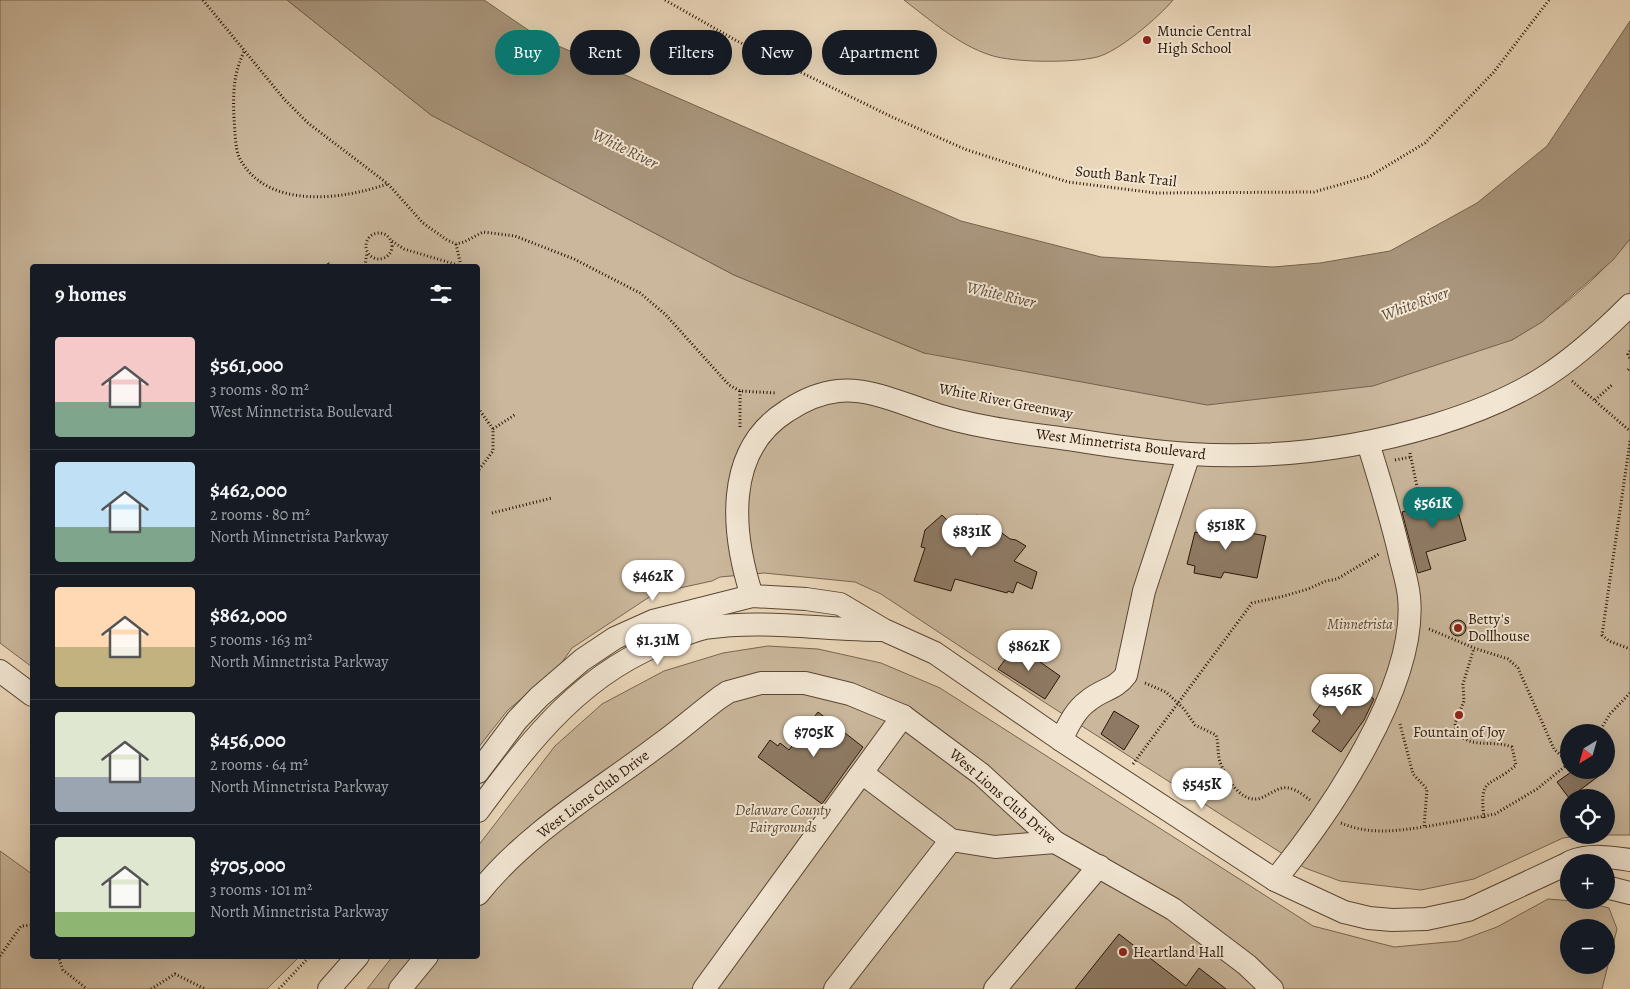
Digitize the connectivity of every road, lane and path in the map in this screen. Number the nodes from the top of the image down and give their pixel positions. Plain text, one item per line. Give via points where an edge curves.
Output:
1 (203, 0) edge
2 (665, 0) edge
3 (1549, 0) edge
4 (244, 52) junction
5 (388, 184) junction
6 (392, 241) junction
7 (456, 244) junction
8 (367, 252) junction
9 (365, 264) edge
10 (454, 264) edge
11 (461, 264) edge
12 (1630, 305) edge
13 (1630, 351) edge
14 (1630, 359) edge
15 (1566, 377) dead end
16 (1613, 384) dead end
17 (740, 391) junction
18 (778, 393) dead end
19 (1595, 400) junction
20 (480, 411) edge
21 (516, 414) dead end
22 (493, 429) junction
23 (1630, 431) edge
24 (740, 434) dead end
25 (1630, 441) edge
26 (1368, 443) junction
27 (1189, 454) junction
28 (480, 468) edge
29 (552, 498) dead end
30 (492, 513) dead end
31 (1398, 546) junction
32 (752, 596) junction
33 (1410, 625) junction
34 (884, 630) junction
35 (1474, 648) junction
36 (1630, 649) edge
37 (0, 671) edge
38 (1126, 675) junction
39 (1391, 693) junction
40 (1630, 693) edge
41 (30, 694) edge
42 (1178, 703) junction
43 (903, 716) junction
44 (1604, 724) edge
45 (1060, 740) junction
46 (1560, 755) edge
47 (1125, 759) dead end
48 (1133, 764) junction
49 (480, 769) edge
50 (1141, 770) dead end
51 (1560, 770) edge
52 (862, 773) junction
53 (480, 808) edge
54 (1324, 813) junction
55 (1484, 818) junction
56 (1424, 827) junction
57 (951, 840) junction
58 (1055, 842) junction
59 (1615, 858) edge
60 (1630, 860) edge
61 (1098, 866) junction
62 (1560, 867) edge
63 (1546, 873) junction
64 (1560, 876) edge
65 (1275, 880) junction
66 (1615, 889) edge
67 (480, 892) edge
68 (1630, 893) edge
69 (30, 925) edge
70 (0, 956) edge
71 (59, 959) edge
72 (307, 959) edge
73 (355, 959) edge
74 (425, 959) edge
75 (87, 989) edge
76 (152, 989) edge
77 (205, 989) edge
78 (279, 989) edge
79 (329, 989) edge
80 (400, 989) edge
81 (704, 989) edge
82 (835, 989) edge
83 (995, 989) edge
84 (1272, 989) edge

1 - 4 path
2 - 3 path, South Bank Trail via 737,41 967,150 1068,182 1156,193 1314,192 1370,176 1425,143 1493,73
4 - 5 path via 308,122
4 - 5 path via 238,64 233,94 238,155 248,171 265,184 289,193 322,198 344,196
5 - 7 path via 422,223
6 - 8 path via 392,249 387,256 374,258
6 - 8 path via 382,232 374,234 366,243
6 - 10 path via 404,250
7 - 11 path
7 - 17 path via 482,232 515,236 574,259 640,293 665,314 729,385
8 - 9 path
12 - 26 street, West Minnetrista Boulevard via 1583,349 1522,390 1462,416
13 - 14 path
15 - 19 path
16 - 19 path
17 - 18 path
17 - 24 path
19 - 23 path
20 - 22 path
21 - 22 path
22 - 28 path via 493,451
25 - 36 path via 1602,635
26 - 27 street, West Minnetrista Boulevard via 1306,452
26 - 31 street
27 - 32 street, West Minnetrista Boulevard via 992,428 861,391 820,394 801,401 778,416 758,438 743,464 738,492 738,539
27 - 38 street via 1144,591
29 - 30 path
31 - 33 street via 1409,596
31 - 42 path via 1337,579 1252,603
32 - 34 street via 806,598 840,604
32 - 49 street via 653,621 615,638 582,660 539,697 517,720
33 - 35 path
33 - 39 street
34 - 45 street via 944,658
34 - 53 street via 742,625 704,628 661,643 616,664 564,707 542,729
35 - 46 path via 1508,659 1518,668 1545,732
35 - 55 path via 1463,684 1464,701 1455,724 1456,732 1472,744 1502,743 1512,748 1516,765 1485,786 1481,796
37 - 41 street
38 - 42 path via 1166,692
38 - 45 street via 1119,685 1101,692 1082,706
39 - 54 street via 1358,764
39 - 56 path via 1413,774 1426,789
40 - 44 path
42 - 48 path
42 - 54 path via 1195,725 1216,736 1221,764 1239,792 1259,799 1283,788 1297,791
43 - 52 street
43 - 58 street, West Lions Club Drive via 981,774
43 - 67 street, West Lions Club Drive via 850,694 805,683 761,683 728,692 572,807 513,856
45 - 65 street
47 - 48 path
48 - 50 path
51 - 55 path via 1537,789
52 - 57 street
52 - 81 street
54 - 56 path via 1363,831
54 - 65 street
55 - 56 path
57 - 58 street via 995,847
57 - 82 street
58 - 61 street, West Lions Club Drive
59 - 60 street
61 - 83 street
61 - 84 street, West Lions Club Drive via 1173,909 1247,965
62 - 63 street
63 - 64 street
63 - 65 street via 1468,910 1426,919 1392,920 1344,912
66 - 68 street
69 - 70 path via 21,926
71 - 75 path via 63,970
72 - 78 path
73 - 79 street
74 - 80 street
76 - 77 path via 175,974

